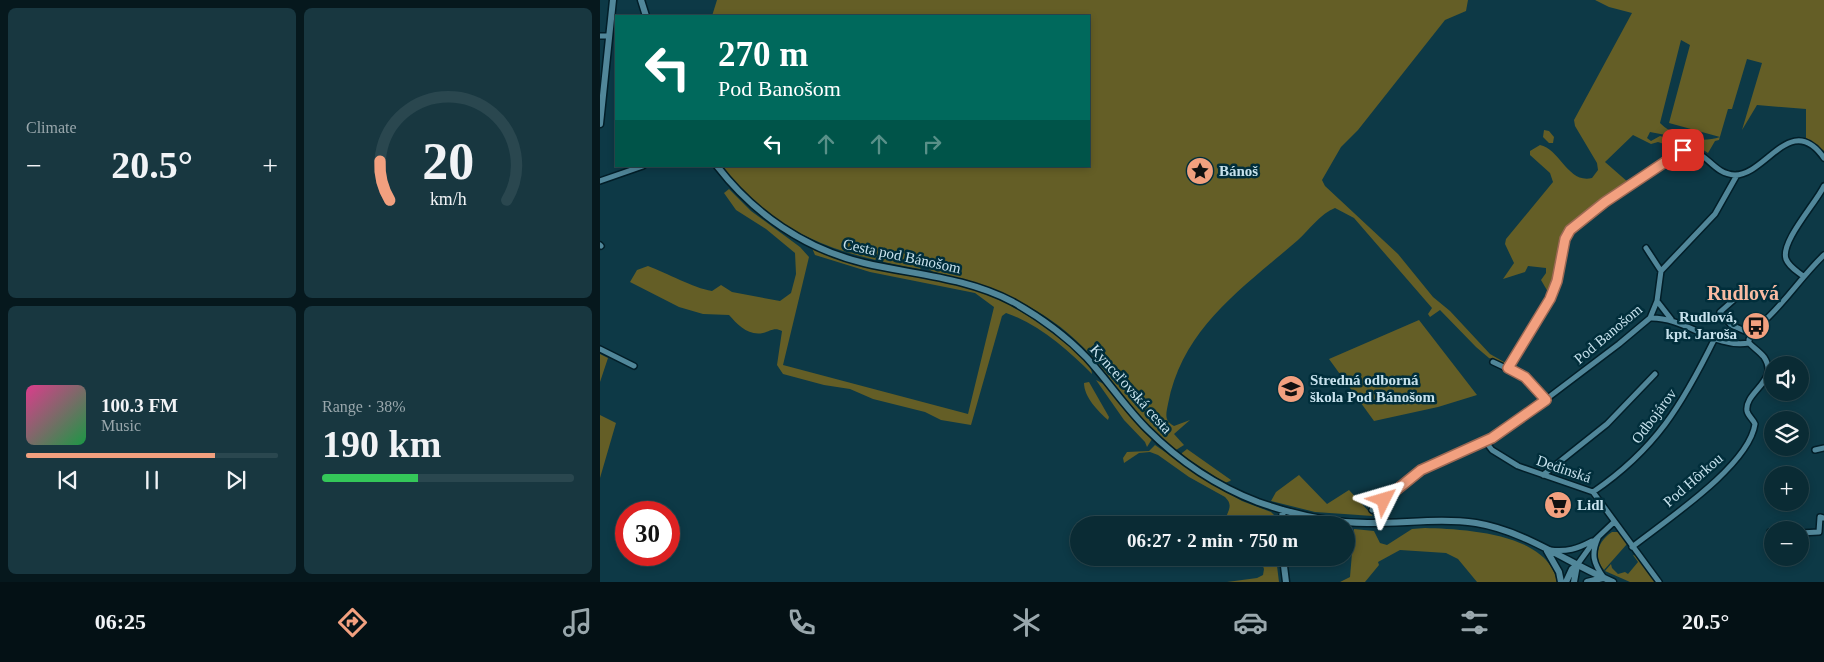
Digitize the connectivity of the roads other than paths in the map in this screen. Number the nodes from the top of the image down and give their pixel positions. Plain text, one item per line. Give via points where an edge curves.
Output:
1 (613, 0) edge
2 (641, 0) edge
3 (646, 15) edge
4 (600, 36) edge
5 (609, 36) junction
6 (600, 124) edge
7 (1824, 158) edge
8 (717, 167) edge
9 (635, 168) edge
10 (1737, 175) junction
11 (600, 181) edge
12 (1824, 186) edge
13 (1646, 248) dead end
14 (1824, 255) edge
15 (1661, 271) junction
16 (1803, 276) junction
17 (1746, 289) dead end
18 (992, 292) joint
19 (1657, 301) junction
20 (1650, 318) junction
21 (1672, 320) junction
22 (1752, 334) junction
23 (1715, 338) junction
24 (1750, 343) junction
25 (600, 349) edge
26 (1493, 362) dead end
27 (634, 366) dead end
28 (1508, 368) junction
29 (1655, 374) dead end
30 (1546, 400) junction
31 (1485, 441) junction
32 (1824, 448) edge
33 (1815, 450) dead end
34 (1543, 475) junction
35 (1593, 492) junction
36 (1282, 510) junction
37 (1372, 510) dead end
38 (1282, 516) edge
39 (1822, 518) edge
40 (1614, 522) junction
41 (1809, 533) edge
42 (1600, 535) junction
43 (1594, 540) junction
44 (1632, 547) junction
45 (1544, 549) junction
46 (1577, 565) junction
47 (1283, 566) edge
48 (1604, 578) junction
49 (1286, 582) edge
50 (1561, 582) edge
51 (1566, 582) edge
52 (1574, 582) edge
53 (1587, 582) edge
54 (1613, 582) edge
55 (1659, 582) edge

1 - 5 street
2 - 3 street
4 - 5 street
5 - 6 street
7 - 10 street via 1809,144 1793,142 1778,148 1753,169
8 - 18 street, Cesta pod Bánošom via 764,215 819,248 864,263 949,278
9 - 11 street
10 - 15 street via 1715,214
10 - 28 street via 1717,169 1696,151 1688,149 1674,154 1612,198 1567,235 1550,299
12 - 16 street via 1785,250 1788,263
13 - 15 street
14 - 16 street
15 - 19 street, Pod Banošom
16 - 22 street via 1781,306
17 - 22 street via 1720,311 1731,325
18 - 36 street, Kynceľovská cesta via 1032,313 1072,343 1147,429 1185,462 1235,492
19 - 20 street, Pod Banošom
19 - 21 street
20 - 21 street
20 - 30 street, Pod Banošom
21 - 23 street
22 - 24 street
23 - 24 street
23 - 35 street, Odbojárov via 1683,400 1652,441 1632,463
24 - 44 street, Pod Hôrkou via 1763,357 1767,369 1763,383 1748,403 1748,414 1754,421 1753,432 1729,469
25 - 27 street
26 - 28 street
28 - 30 street via 1525,377
29 - 34 street via 1607,424
30 - 31 street, Pod Banošom
31 - 34 street, Dedinská via 1492,450 1514,464
31 - 37 street, Pod Banošom via 1421,470
32 - 33 street
34 - 35 street, Dedinská
35 - 40 street, Dedinská
36 - 38 street
36 - 45 street, Kynceľovská cesta via 1350,523 1442,521 1479,524 1512,534
39 - 41 street via 1819,532
40 - 42 street
40 - 44 street, Dedinská
42 - 43 street
42 - 48 street via 1593,556
43 - 45 street via 1566,551
43 - 46 street
44 - 55 street, Dedinská
45 - 46 street, Kynceľovská cesta
45 - 50 street via 1555,563
46 - 48 street, Kynceľovská cesta
46 - 51 street
46 - 52 street
47 - 49 street
48 - 53 street
48 - 54 street, Kynceľovská cesta

